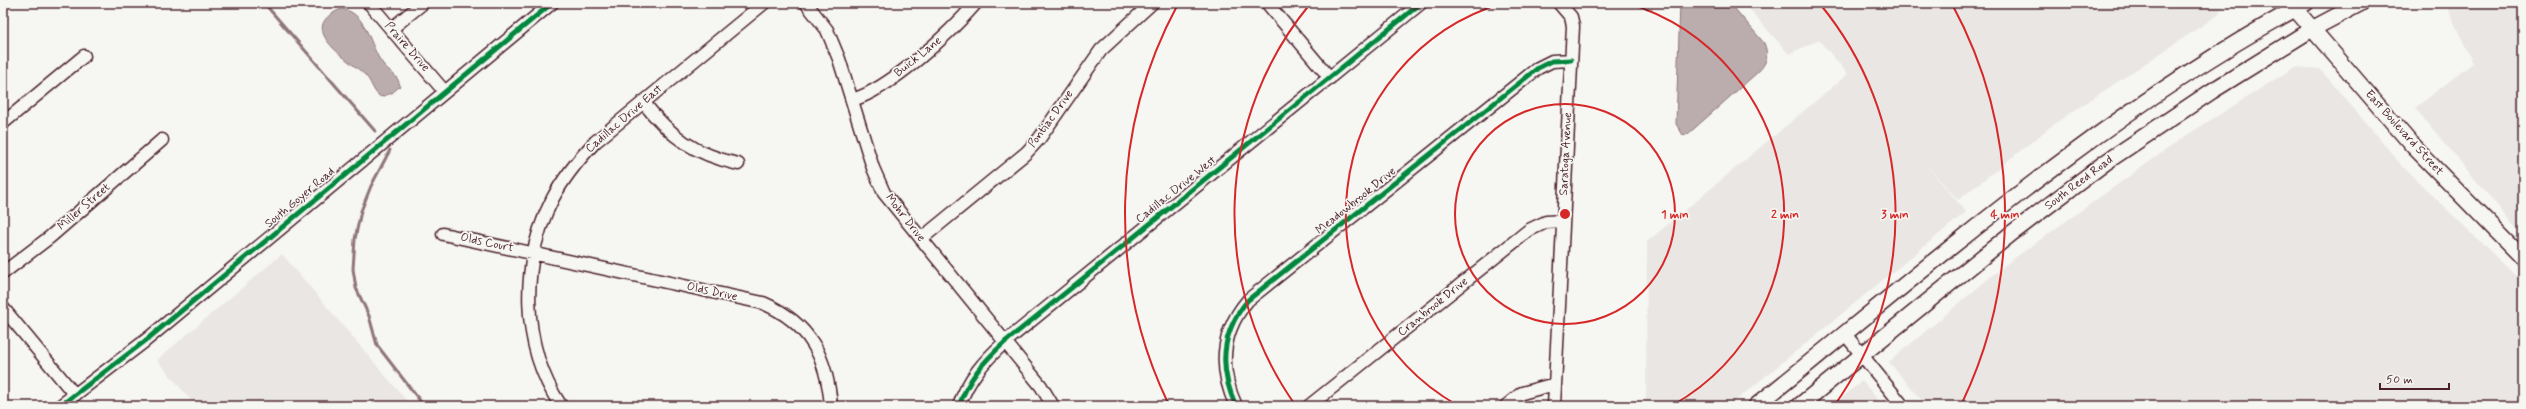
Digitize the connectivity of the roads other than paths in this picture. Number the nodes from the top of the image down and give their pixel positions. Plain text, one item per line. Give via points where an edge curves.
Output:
1 (369, 3) edge
2 (423, 3) edge
3 (552, 3) edge
4 (764, 3) edge
5 (806, 3) edge
6 (976, 3) edge
7 (1152, 3) edge
8 (1268, 3) edge
9 (1421, 3) edge
10 (1559, 3) edge
11 (2361, 3) edge
12 (2297, 5) edge
13 (391, 29) junction
14 (2312, 29) junction
15 (84, 56) dead end
16 (1571, 60) junction
17 (1330, 78) junction
18 (444, 91) junction
19 (852, 100) junction
20 (643, 102) junction
21 (3, 123) edge
22 (162, 140) dead end
23 (738, 164) dead end
24 (1563, 221) junction
25 (443, 234) dead end
26 (921, 239) junction
27 (532, 253) junction
28 (2523, 258) edge
29 (3, 273) edge
30 (3, 308) edge
31 (1845, 334) junction
32 (1005, 342) junction
33 (1861, 356) junction
34 (1555, 384) junction
35 (75, 395) junction
36 (60, 406) edge
37 (562, 406) edge
38 (831, 406) edge
39 (959, 406) edge
40 (1053, 406) edge
41 (1236, 406) edge
42 (1309, 406) edge
43 (1506, 406) edge
44 (1554, 406) edge
45 (1756, 406) edge
46 (1799, 406) edge
47 (1903, 406) edge

1 - 13 street, Praire Drive
2 - 13 street
3 - 18 street, South Goyer Road
4 - 20 street, Cadillac Drive East
5 - 19 street, Mohr Drive via 827,30
6 - 19 street, Buick Lane via 955,28 883,85
7 - 26 street, Pontiac Drive via 1101,50 1026,153
8 - 17 street
9 - 17 street, Cadillac Drive West
10 - 16 street, Saratoga Avenue via 1571,17 1573,26
11 - 14 main road, South Reed Road
12 - 14 main road, East Boulevard Street
12 - 31 main road via 2108,127 1993,214
13 - 18 street, Praire Drive
14 - 28 main road, East Boulevard Street via 2413,146
14 - 33 main road, South Reed Road via 2212,91 2106,162 2012,233
15 - 21 street
16 - 24 street, Saratoga Avenue
16 - 41 street, Meadowbrook Drive via 1552,61 1538,68 1248,300 1235,316 1227,333 1225,346 1224,361
17 - 32 street, Cadillac Drive West
18 - 35 street, South Goyer Road via 145,341
19 - 26 street, Mohr Drive via 873,168 884,193
20 - 23 street via 667,129 687,146 712,158
20 - 27 street, Cadillac Drive East via 595,142 574,164 553,197
22 - 29 street, Miller Street
24 - 34 street, Saratoga Avenue
24 - 42 street, Cranbrook Drive via 1546,222 1529,230
25 - 27 street, Olds Court
26 - 32 street, Mohr Drive
27 - 37 street, Cadillac Drive East via 529,291 531,328 541,365
27 - 38 street, Olds Drive via 763,303 778,309 800,327 814,344 829,382
30 - 35 street
31 - 33 street
31 - 45 main road
32 - 39 street, Cadillac Drive West via 983,362 964,390
32 - 40 street, Mohr Drive via 1041,386
33 - 46 main road, South Reed Road
33 - 47 street
34 - 43 street via 1522,393
34 - 44 street, Saratoga Avenue
35 - 36 street, South Goyer Road

